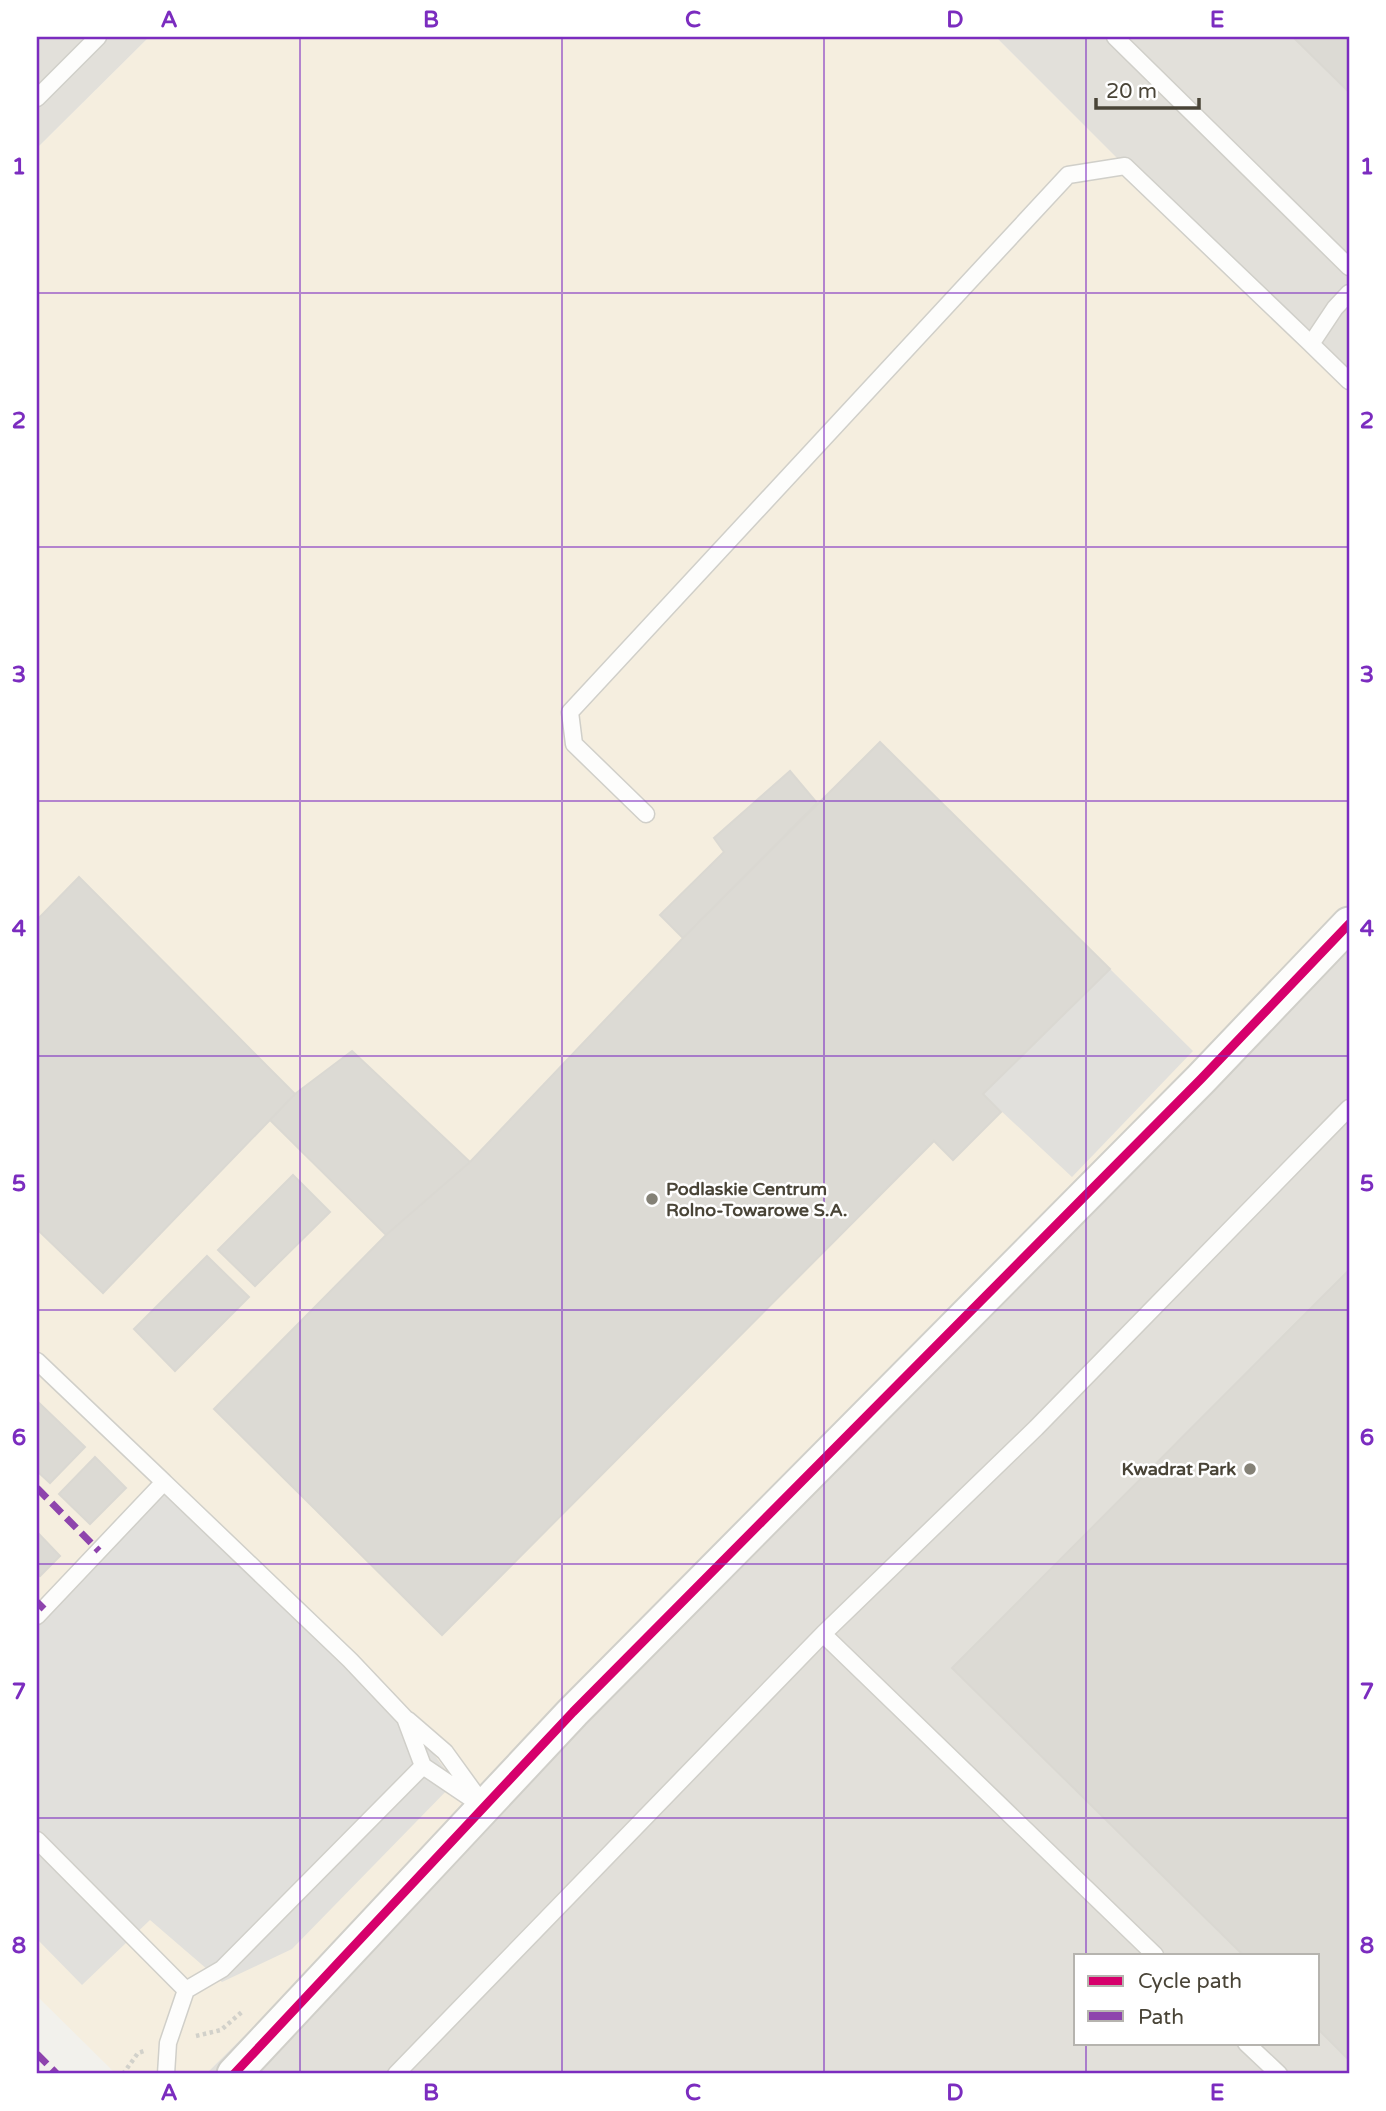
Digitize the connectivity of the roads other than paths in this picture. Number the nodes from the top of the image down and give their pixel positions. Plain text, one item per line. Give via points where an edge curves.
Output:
1 (98, 37) edge
2 (1115, 37) edge
3 (37, 98) edge
4 (1349, 267) edge
5 (1349, 293) edge
6 (1311, 344) junction
7 (1349, 381) edge
8 (646, 814) dead end
9 (1349, 924) edge
10 (1349, 1108) edge
11 (37, 1360) edge
12 (164, 1482) junction
13 (37, 1616) edge
14 (823, 1634) junction
15 (405, 1718) junction
16 (423, 1766) junction
17 (484, 1807) junction
18 (37, 1840) edge
19 (1154, 1954) edge
20 (186, 1990) junction
21 (1247, 2044) edge
22 (166, 2074) edge
23 (234, 2074) edge
24 (396, 2074) edge
25 (1279, 2074) edge

1 - 3 lane
2 - 4 lane
5 - 6 lane
6 - 7 lane
6 - 8 lane via 1125,166 1068,176 570,712 573,744
9 - 17 street
10 - 14 lane via 1036,1428
11 - 12 lane
12 - 13 lane
12 - 15 lane
14 - 19 lane
14 - 24 lane
15 - 16 lane
15 - 17 lane via 446,1752
16 - 17 lane
16 - 20 lane via 222,1969
17 - 23 street
18 - 20 lane
20 - 22 lane via 168,2043
21 - 25 lane

